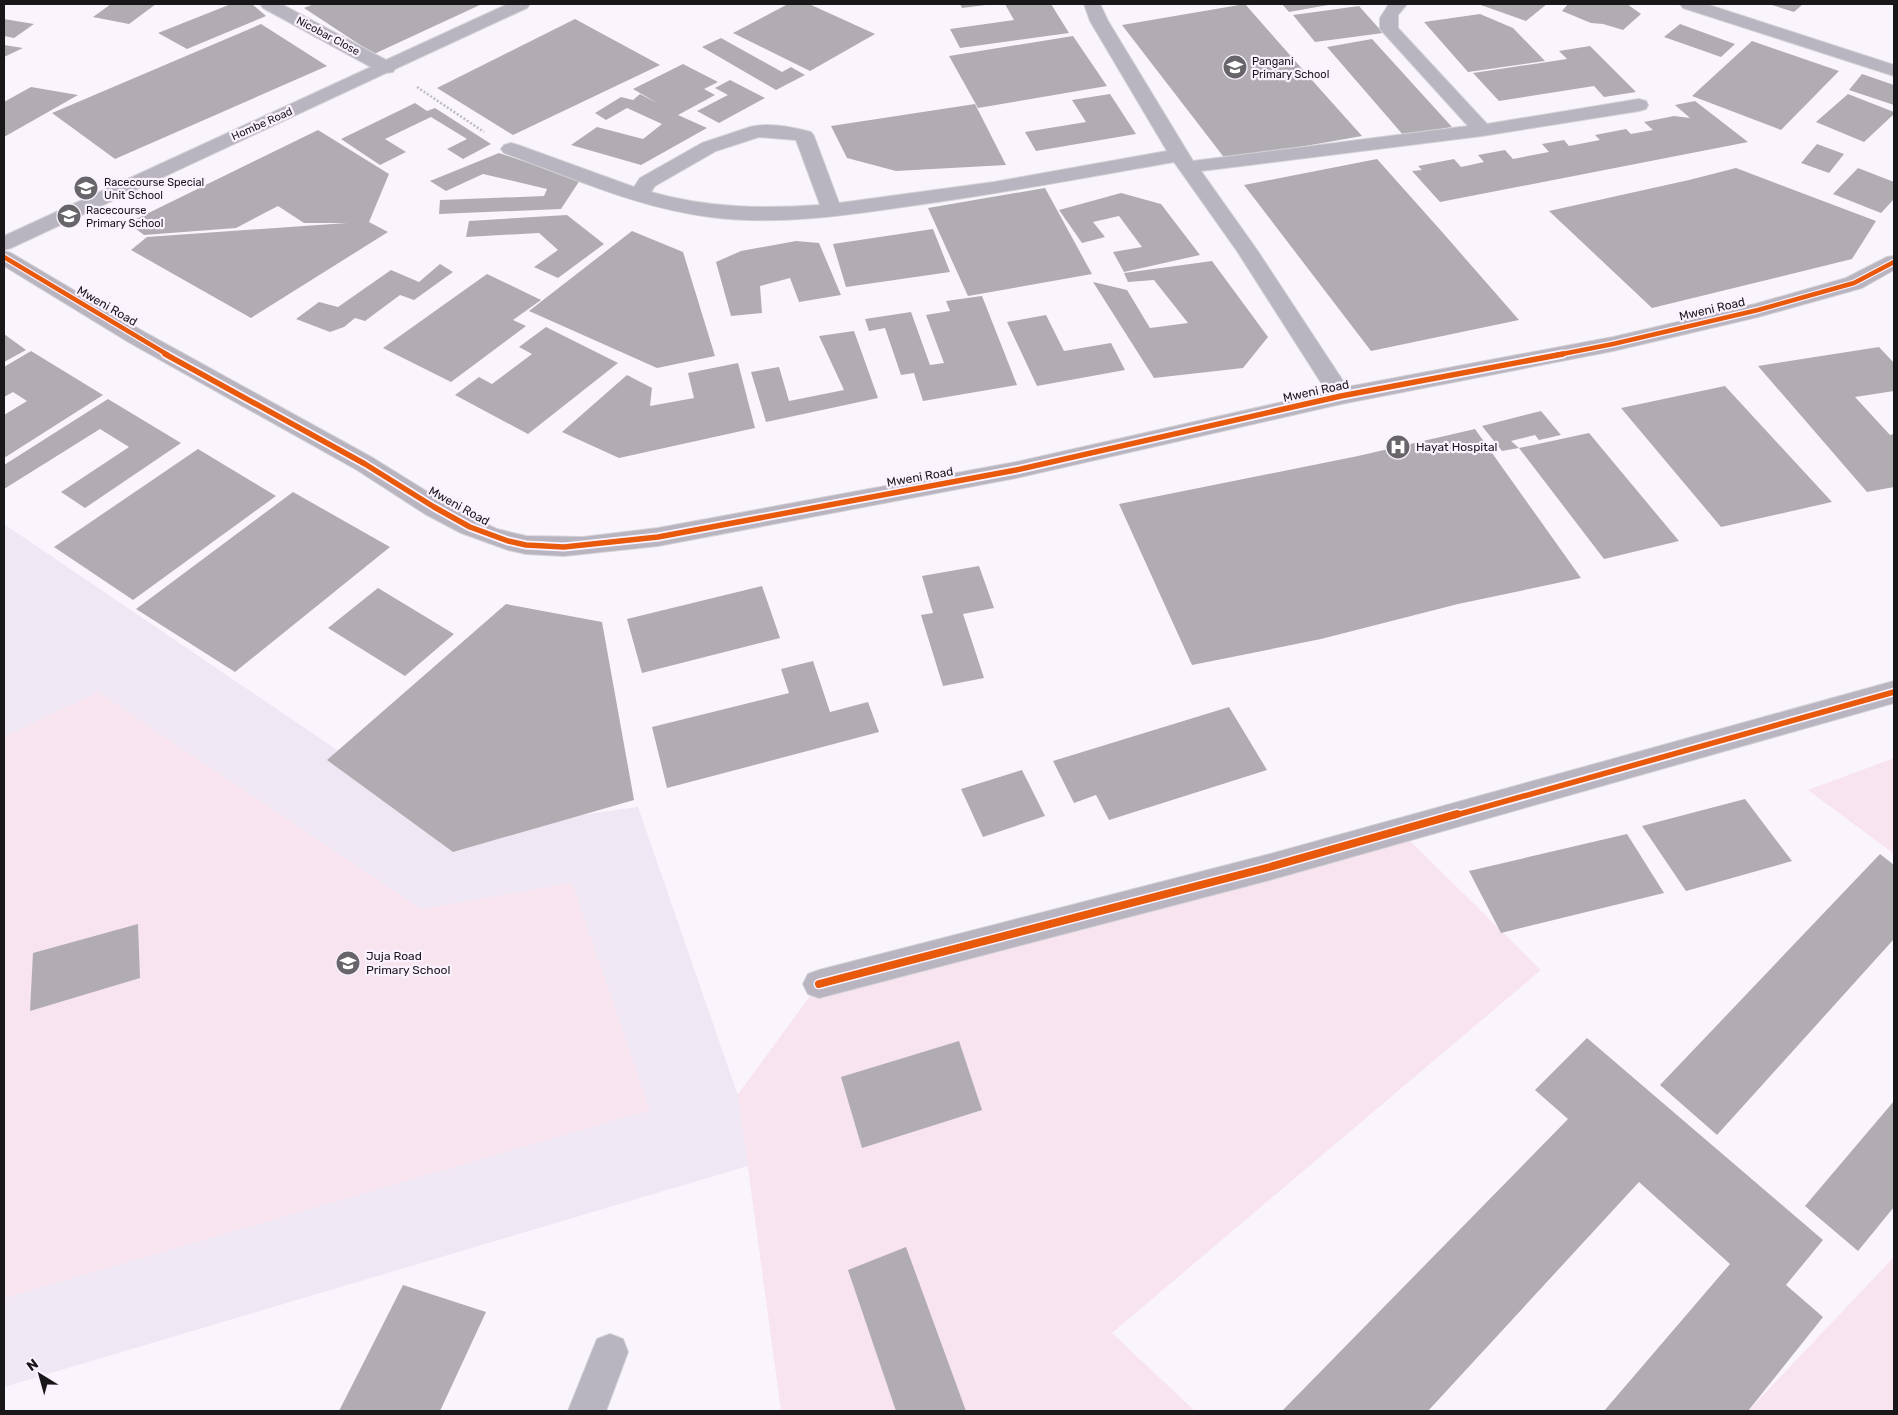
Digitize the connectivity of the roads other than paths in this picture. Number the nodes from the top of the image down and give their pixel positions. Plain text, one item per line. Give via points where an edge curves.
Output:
1 (269, 4) edge
2 (521, 4) edge
3 (1092, 4) edge
4 (1399, 4) edge
5 (1689, 4) edge
6 (387, 68) junction
7 (1894, 71) edge
8 (1639, 105) dead end
9 (1482, 130) junction
10 (511, 150) road end
11 (1184, 161) junction
12 (639, 195) junction
13 (831, 210) junction
14 (4, 244) edge
15 (4, 257) edge
16 (1894, 262) edge
17 (1341, 396) junction
18 (1894, 692) edge
19 (820, 984) dead end
20 (610, 1352) dead end
21 (587, 1411) edge

1 - 6 street, Nicobar Close
2 - 6 street, Hombe Road
3 - 11 street via 1099,21
4 - 9 street via 1387,19 1389,29
5 - 7 street
6 - 14 street, Hombe Road
8 - 9 street
9 - 11 street
10 - 12 street
11 - 13 street
11 - 17 street via 1247,250
12 - 13 street via 666,204 744,214
12 - 13 street via 648,182 709,147 757,131 779,132 804,136
15 - 17 street, Mweni Road via 476,530 508,542 546,546 658,536 1007,472
16 - 17 street, Mweni Road via 1854,283 1758,310 1614,344
18 - 19 street via 1270,867
20 - 21 street

